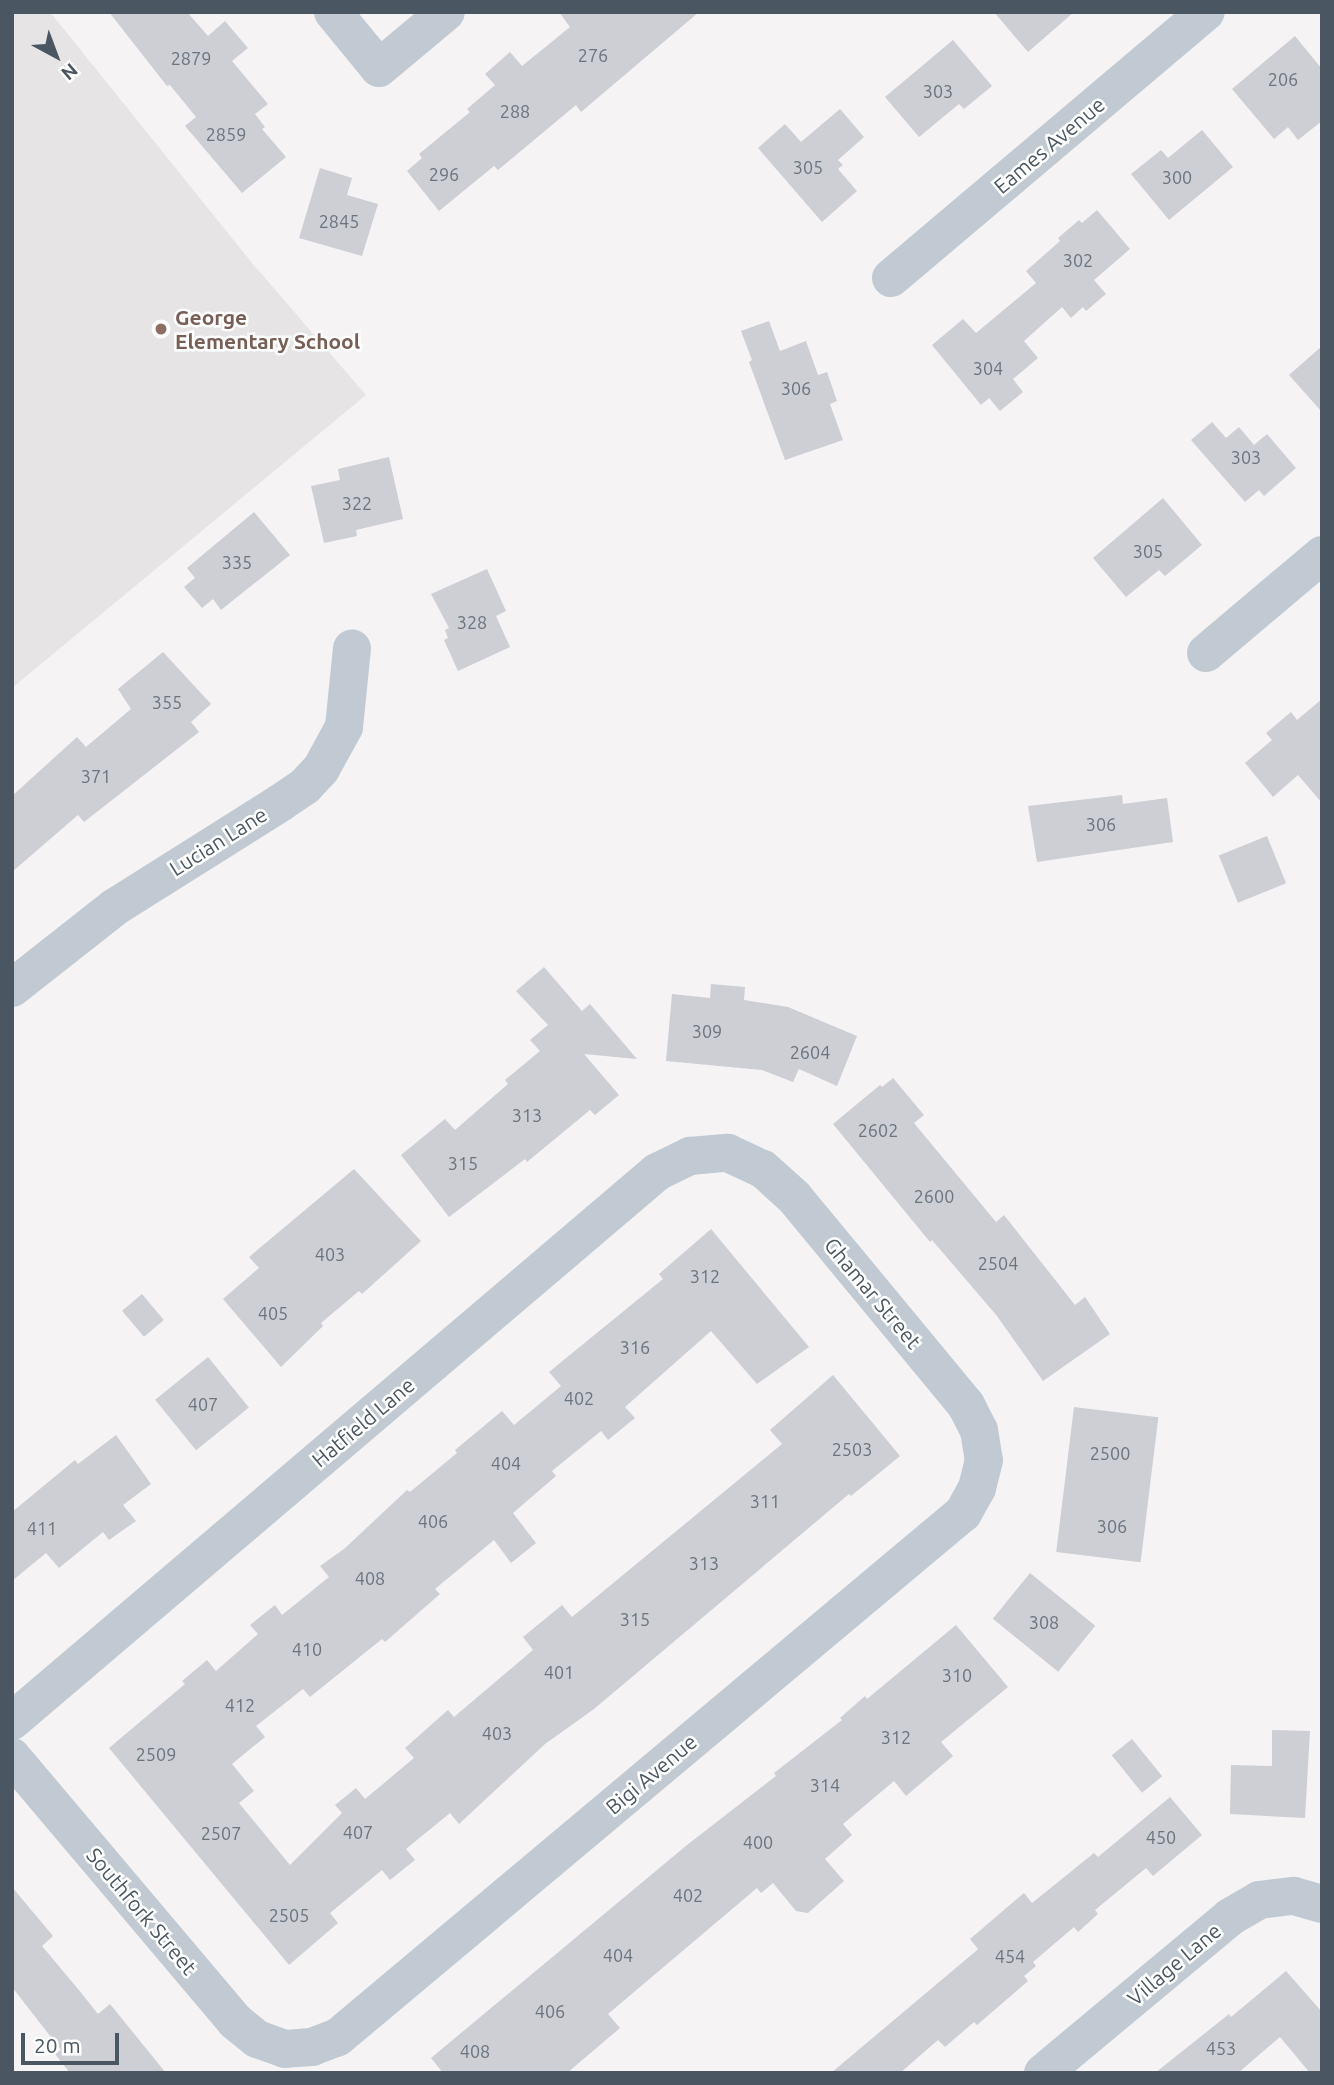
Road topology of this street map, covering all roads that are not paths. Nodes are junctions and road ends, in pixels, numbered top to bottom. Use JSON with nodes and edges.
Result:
{"nodes":[{"id":1,"x":333,"y":12,"type":"edge"},
{"id":2,"x":446,"y":12,"type":"edge"},
{"id":3,"x":1206,"y":12,"type":"edge"},
{"id":4,"x":891,"y":278,"type":"dead end"},
{"id":5,"x":1322,"y":555,"type":"edge"},
{"id":6,"x":352,"y":648,"type":"dead end"},
{"id":7,"x":1206,"y":653,"type":"dead end"},
{"id":8,"x":12,"y":988,"type":"edge"},
{"id":9,"x":728,"y":1153,"type":"joint"},
{"id":10,"x":984,"y":1460,"type":"joint"},
{"id":11,"x":12,"y":1721,"type":"edge"},
{"id":12,"x":12,"y":1757,"type":"edge"},
{"id":13,"x":1322,"y":1904,"type":"edge"},
{"id":14,"x":285,"y":2049,"type":"joint"},
{"id":15,"x":1043,"y":2073,"type":"edge"}],
"edges":[{"from":1,"to":2,"type":"street"},
{"from":3,"to":4,"type":"street","name":"Eames Avenue"},
{"from":5,"to":7,"type":"street"},
{"from":6,"to":8,"type":"street","name":"Lucian Lane"},
{"from":9,"to":10,"type":"street","name":"Ghamar Street"},
{"from":9,"to":11,"type":"street","name":"Hatfield Lane"},
{"from":10,"to":14,"type":"street","name":"Bigi Avenue"},
{"from":12,"to":14,"type":"street","name":"Southfork Street"},
{"from":13,"to":15,"type":"street","name":"Village Lane"}]}
